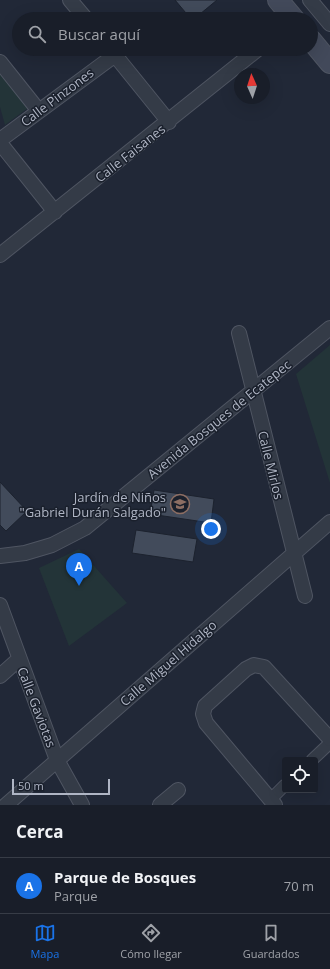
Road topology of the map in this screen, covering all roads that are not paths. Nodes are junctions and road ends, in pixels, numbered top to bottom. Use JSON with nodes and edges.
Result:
{"nodes":[{"id":1,"x":70,"y":0,"type":"edge"},
{"id":2,"x":278,"y":0,"type":"edge"},
{"id":3,"x":310,"y":0,"type":"edge"},
{"id":4,"x":80,"y":12,"type":"edge"},
{"id":5,"x":288,"y":12,"type":"edge"},
{"id":6,"x":330,"y":24,"type":"edge"},
{"id":7,"x":318,"y":48,"type":"edge"},
{"id":8,"x":107,"y":56,"type":"edge"},
{"id":9,"x":115,"y":56,"type":"edge"},
{"id":10,"x":249,"y":56,"type":"edge"},
{"id":11,"x":0,"y":62,"type":"edge"},
{"id":12,"x":330,"y":63,"type":"edge"},
{"id":13,"x":39,"y":110,"type":"junction"},
{"id":14,"x":169,"y":122,"type":"junction"},
{"id":15,"x":0,"y":142,"type":"edge"},
{"id":16,"x":55,"y":212,"type":"junction"},
{"id":17,"x":0,"y":255,"type":"edge"},
{"id":18,"x":330,"y":328,"type":"edge"},
{"id":19,"x":239,"y":333,"type":"dead end"},
{"id":20,"x":253,"y":391,"type":"junction"},
{"id":21,"x":330,"y":522,"type":"edge"},
{"id":22,"x":293,"y":554,"type":"junction"},
{"id":23,"x":0,"y":556,"type":"edge"},
{"id":24,"x":305,"y":596,"type":"dead end"},
{"id":25,"x":0,"y":605,"type":"edge"},
{"id":26,"x":19,"y":659,"type":"junction"},
{"id":27,"x":0,"y":676,"type":"edge"},
{"id":28,"x":330,"y":739,"type":"edge"},
{"id":29,"x":330,"y":743,"type":"edge"},
{"id":30,"x":315,"y":757,"type":"edge"},
{"id":31,"x":57,"y":760,"type":"junction"},
{"id":32,"x":178,"y":790,"type":"dead end"},
{"id":33,"x":282,"y":790,"type":"edge"},
{"id":34,"x":272,"y":802,"type":"edge"},
{"id":35,"x":6,"y":805,"type":"edge"},
{"id":36,"x":82,"y":805,"type":"edge"},
{"id":37,"x":160,"y":805,"type":"edge"}],
"edges":[{"from":1,"to":4,"type":"street"},
{"from":2,"to":5,"type":"main road"},
{"from":3,"to":6,"type":"street"},
{"from":7,"to":12,"type":"main road"},
{"from":8,"to":13,"type":"street","name":"Calle Pinzones"},
{"from":9,"to":14,"type":"street"},
{"from":10,"to":14,"type":"street","name":"Calle Faisanes"},
{"from":11,"to":13,"type":"street"},
{"from":13,"to":15,"type":"street","name":"Calle Pinzones"},
{"from":14,"to":16,"type":"street","name":"Calle Faisanes"},
{"from":15,"to":16,"type":"street"},
{"from":16,"to":17,"type":"street","name":"Calle Faisanes"},
{"from":18,"to":20,"type":"street","name":"Avenida Bosques de Ecatepec"},
{"from":19,"to":20,"type":"street","name":"Calle Mirlos"},
{"from":20,"to":22,"type":"street","name":"Calle Mirlos"},
{"from":20,"to":23,"type":"street","name":"Avenida Bosques de Ecatepec"},
{"from":21,"to":22,"type":"street","name":"Calle Miguel Hidalgo"},
{"from":22,"to":24,"type":"street","name":"Calle Mirlos"},
{"from":22,"to":31,"type":"street","name":"Calle Miguel Hidalgo"},
{"from":25,"to":26,"type":"street","name":"Calle Gaviotas"},
{"from":26,"to":27,"type":"street"},
{"from":26,"to":31,"type":"street","name":"Calle Gaviotas"},
{"from":28,"to":34,"type":"street"},
{"from":29,"to":30,"type":"street"},
{"from":31,"to":35,"type":"street","name":"Calle Miguel Hidalgo"},
{"from":31,"to":36,"type":"street","name":"Calle Gaviotas"},
{"from":32,"to":37,"type":"street"},
{"from":33,"to":34,"type":"street"}]}
